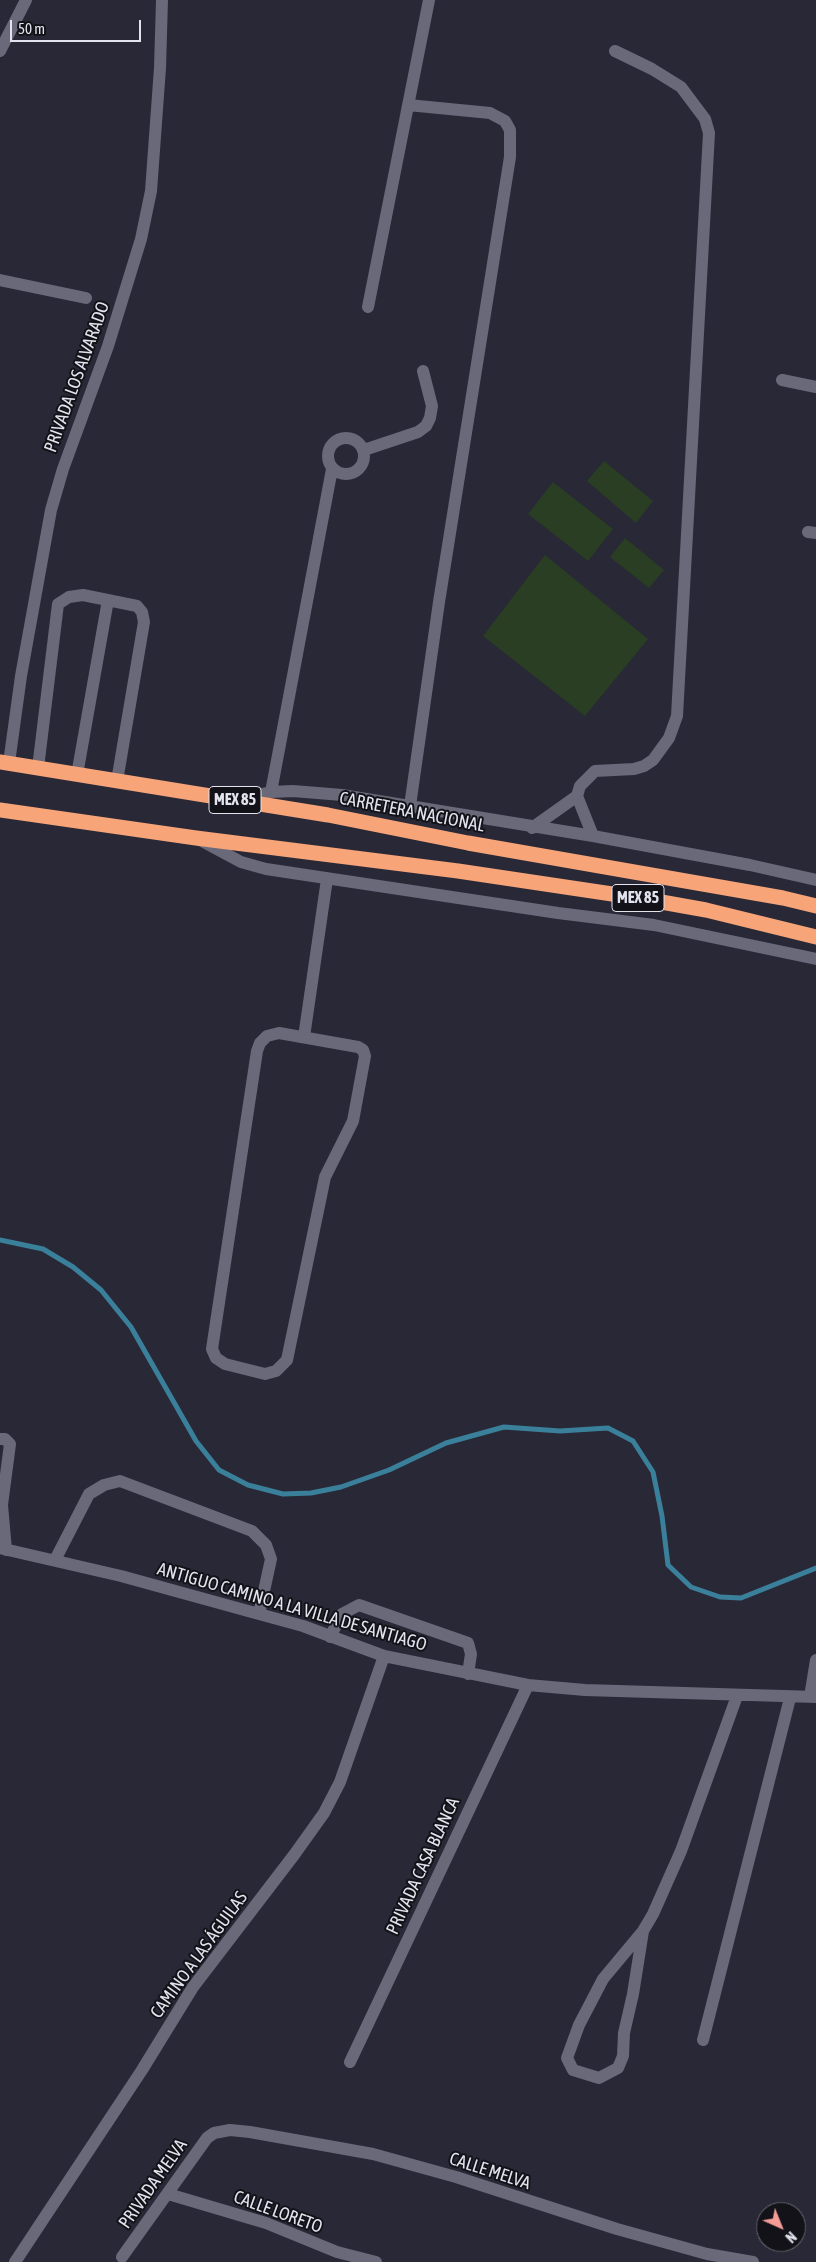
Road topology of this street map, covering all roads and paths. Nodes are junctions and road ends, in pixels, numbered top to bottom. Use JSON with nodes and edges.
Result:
{"nodes":[{"id":1,"x":26,"y":0,"type":"edge"},
{"id":2,"x":162,"y":0,"type":"edge"},
{"id":3,"x":429,"y":0,"type":"edge"},
{"id":4,"x":615,"y":50,"type":"dead end"},
{"id":5,"x":0,"y":51,"type":"edge"},
{"id":6,"x":408,"y":105,"type":"junction"},
{"id":7,"x":0,"y":280,"type":"edge"},
{"id":8,"x":86,"y":298,"type":"dead end"},
{"id":9,"x":368,"y":307,"type":"dead end"},
{"id":10,"x":423,"y":372,"type":"dead end"},
{"id":11,"x":782,"y":380,"type":"dead end"},
{"id":12,"x":816,"y":387,"type":"edge"},
{"id":13,"x":364,"y":450,"type":"junction"},
{"id":14,"x":332,"y":469,"type":"junction"},
{"id":15,"x":108,"y":600,"type":"junction"},
{"id":16,"x":4,"y":763,"type":"edge"},
{"id":17,"x":38,"y":768,"type":"junction"},
{"id":18,"x":78,"y":775,"type":"junction"},
{"id":19,"x":117,"y":781,"type":"junction"},
{"id":20,"x":271,"y":792,"type":"junction"},
{"id":21,"x":577,"y":796,"type":"junction"},
{"id":22,"x":235,"y":800,"type":"junction"},
{"id":23,"x":410,"y":806,"type":"junction"},
{"id":24,"x":0,"y":810,"type":"edge"},
{"id":25,"x":532,"y":828,"type":"junction"},
{"id":26,"x":593,"y":836,"type":"junction"},
{"id":27,"x":196,"y":838,"type":"junction"},
{"id":28,"x":326,"y":879,"type":"junction"},
{"id":29,"x":816,"y":880,"type":"edge"},
{"id":30,"x":816,"y":906,"type":"edge"},
{"id":31,"x":816,"y":937,"type":"edge"},
{"id":32,"x":816,"y":959,"type":"edge"},
{"id":33,"x":304,"y":1037,"type":"junction"},
{"id":34,"x":0,"y":1439,"type":"edge"},
{"id":35,"x":1,"y":1504,"type":"edge"},
{"id":36,"x":3,"y":1549,"type":"edge"},
{"id":37,"x":55,"y":1560,"type":"junction"},
{"id":38,"x":259,"y":1614,"type":"junction"},
{"id":39,"x":330,"y":1637,"type":"junction"},
{"id":40,"x":384,"y":1656,"type":"junction"},
{"id":41,"x":816,"y":1660,"type":"edge"},
{"id":42,"x":468,"y":1674,"type":"junction"},
{"id":43,"x":528,"y":1685,"type":"junction"},
{"id":44,"x":737,"y":1696,"type":"junction"},
{"id":45,"x":813,"y":1697,"type":"edge"},
{"id":46,"x":790,"y":1698,"type":"junction"},
{"id":47,"x":643,"y":1931,"type":"junction"},
{"id":48,"x":703,"y":2040,"type":"dead end"},
{"id":49,"x":350,"y":2062,"type":"dead end"},
{"id":50,"x":214,"y":2133,"type":"joint"},
{"id":51,"x":168,"y":2194,"type":"junction"},
{"id":52,"x":122,"y":2257,"type":"dead end"},
{"id":53,"x":706,"y":2258,"type":"edge"},
{"id":54,"x":15,"y":2262,"type":"edge"},
{"id":55,"x":376,"y":2262,"type":"edge"},
{"id":56,"x":753,"y":2262,"type":"edge"}],
"edges":[{"from":1,"to":5,"type":"street"},
{"from":2,"to":16,"type":"street","name":"PRIVADA LOS ALVARADO"},
{"from":3,"to":6,"type":"street"},
{"from":4,"to":21,"type":"street"},
{"from":6,"to":9,"type":"street"},
{"from":6,"to":23,"type":"street"},
{"from":7,"to":8,"type":"street"},
{"from":10,"to":13,"type":"street"},
{"from":11,"to":12,"type":"street"},
{"from":13,"to":14,"type":"street"},
{"from":13,"to":14,"type":"street"},
{"from":14,"to":20,"type":"street"},
{"from":15,"to":17,"type":"street"},
{"from":15,"to":18,"type":"street"},
{"from":15,"to":19,"type":"street"},
{"from":16,"to":17,"type":"highway","name":"CARRETERA NACIONAL","number":"MEX 85"},
{"from":17,"to":18,"type":"highway","name":"CARRETERA NACIONAL","number":"MEX 85"},
{"from":18,"to":19,"type":"highway","name":"CARRETERA NACIONAL","number":"MEX 85"},
{"from":19,"to":22,"type":"highway","name":"CARRETERA NACIONAL","number":"MEX 85"},
{"from":20,"to":22,"type":"street","number":"MEX 85"},
{"from":20,"to":23,"type":"street","number":"MEX 85"},
{"from":21,"to":25,"type":"street"},
{"from":21,"to":26,"type":"street"},
{"from":22,"to":30,"type":"highway","name":"CARRETERA NACIONAL","number":"MEX 85"},
{"from":23,"to":25,"type":"street","number":"MEX 85"},
{"from":24,"to":27,"type":"highway","number":"MEX 85"},
{"from":25,"to":26,"type":"street","number":"MEX 85"},
{"from":26,"to":29,"type":"street","number":"MEX 85"},
{"from":27,"to":28,"type":"street","number":"MEX 85"},
{"from":27,"to":31,"type":"highway","number":"MEX 85"},
{"from":28,"to":32,"type":"street","number":"MEX 85"},
{"from":28,"to":33,"type":"street"},
{"from":33,"to":33,"type":"street"},
{"from":34,"to":35,"type":"street"},
{"from":35,"to":36,"type":"street"},
{"from":36,"to":37,"type":"street","name":"ANTIGUO CAMINO A LA VILLA DE SANTIAGO"},
{"from":37,"to":38,"type":"street","name":"ANTIGUO CAMINO A LA VILLA DE SANTIAGO"},
{"from":37,"to":38,"type":"street"},
{"from":38,"to":39,"type":"street","name":"ANTIGUO CAMINO A LA VILLA DE SANTIAGO"},
{"from":39,"to":40,"type":"street","name":"ANTIGUO CAMINO A LA VILLA DE SANTIAGO"},
{"from":39,"to":42,"type":"street"},
{"from":40,"to":42,"type":"street","name":"ANTIGUO CAMINO A LA VILLA DE SANTIAGO"},
{"from":40,"to":54,"type":"street","name":"CAMINO A LAS ÁGUILAS"},
{"from":41,"to":45,"type":"street"},
{"from":42,"to":43,"type":"street","name":"ANTIGUO CAMINO A LA VILLA DE SANTIAGO"},
{"from":43,"to":44,"type":"street","name":"ANTIGUO CAMINO A LA VILLA DE SANTIAGO"},
{"from":43,"to":49,"type":"street","name":"PRIVADA CASA BLANCA"},
{"from":44,"to":46,"type":"street","name":"ANTIGUO CAMINO A LA VILLA DE SANTIAGO"},
{"from":44,"to":47,"type":"street"},
{"from":45,"to":46,"type":"street","name":"ANTIGUO CAMINO A LA VILLA DE SANTIAGO"},
{"from":46,"to":48,"type":"street"},
{"from":47,"to":47,"type":"street"},
{"from":50,"to":51,"type":"street","name":"PRIVADA MELVA"},
{"from":50,"to":53,"type":"street","name":"CALLE MELVA"},
{"from":51,"to":52,"type":"street","name":"PRIVADA MELVA"},
{"from":51,"to":55,"type":"street","name":"CALLE LORETO"},
{"from":53,"to":56,"type":"street","name":"CALLE MELVA"}]}
